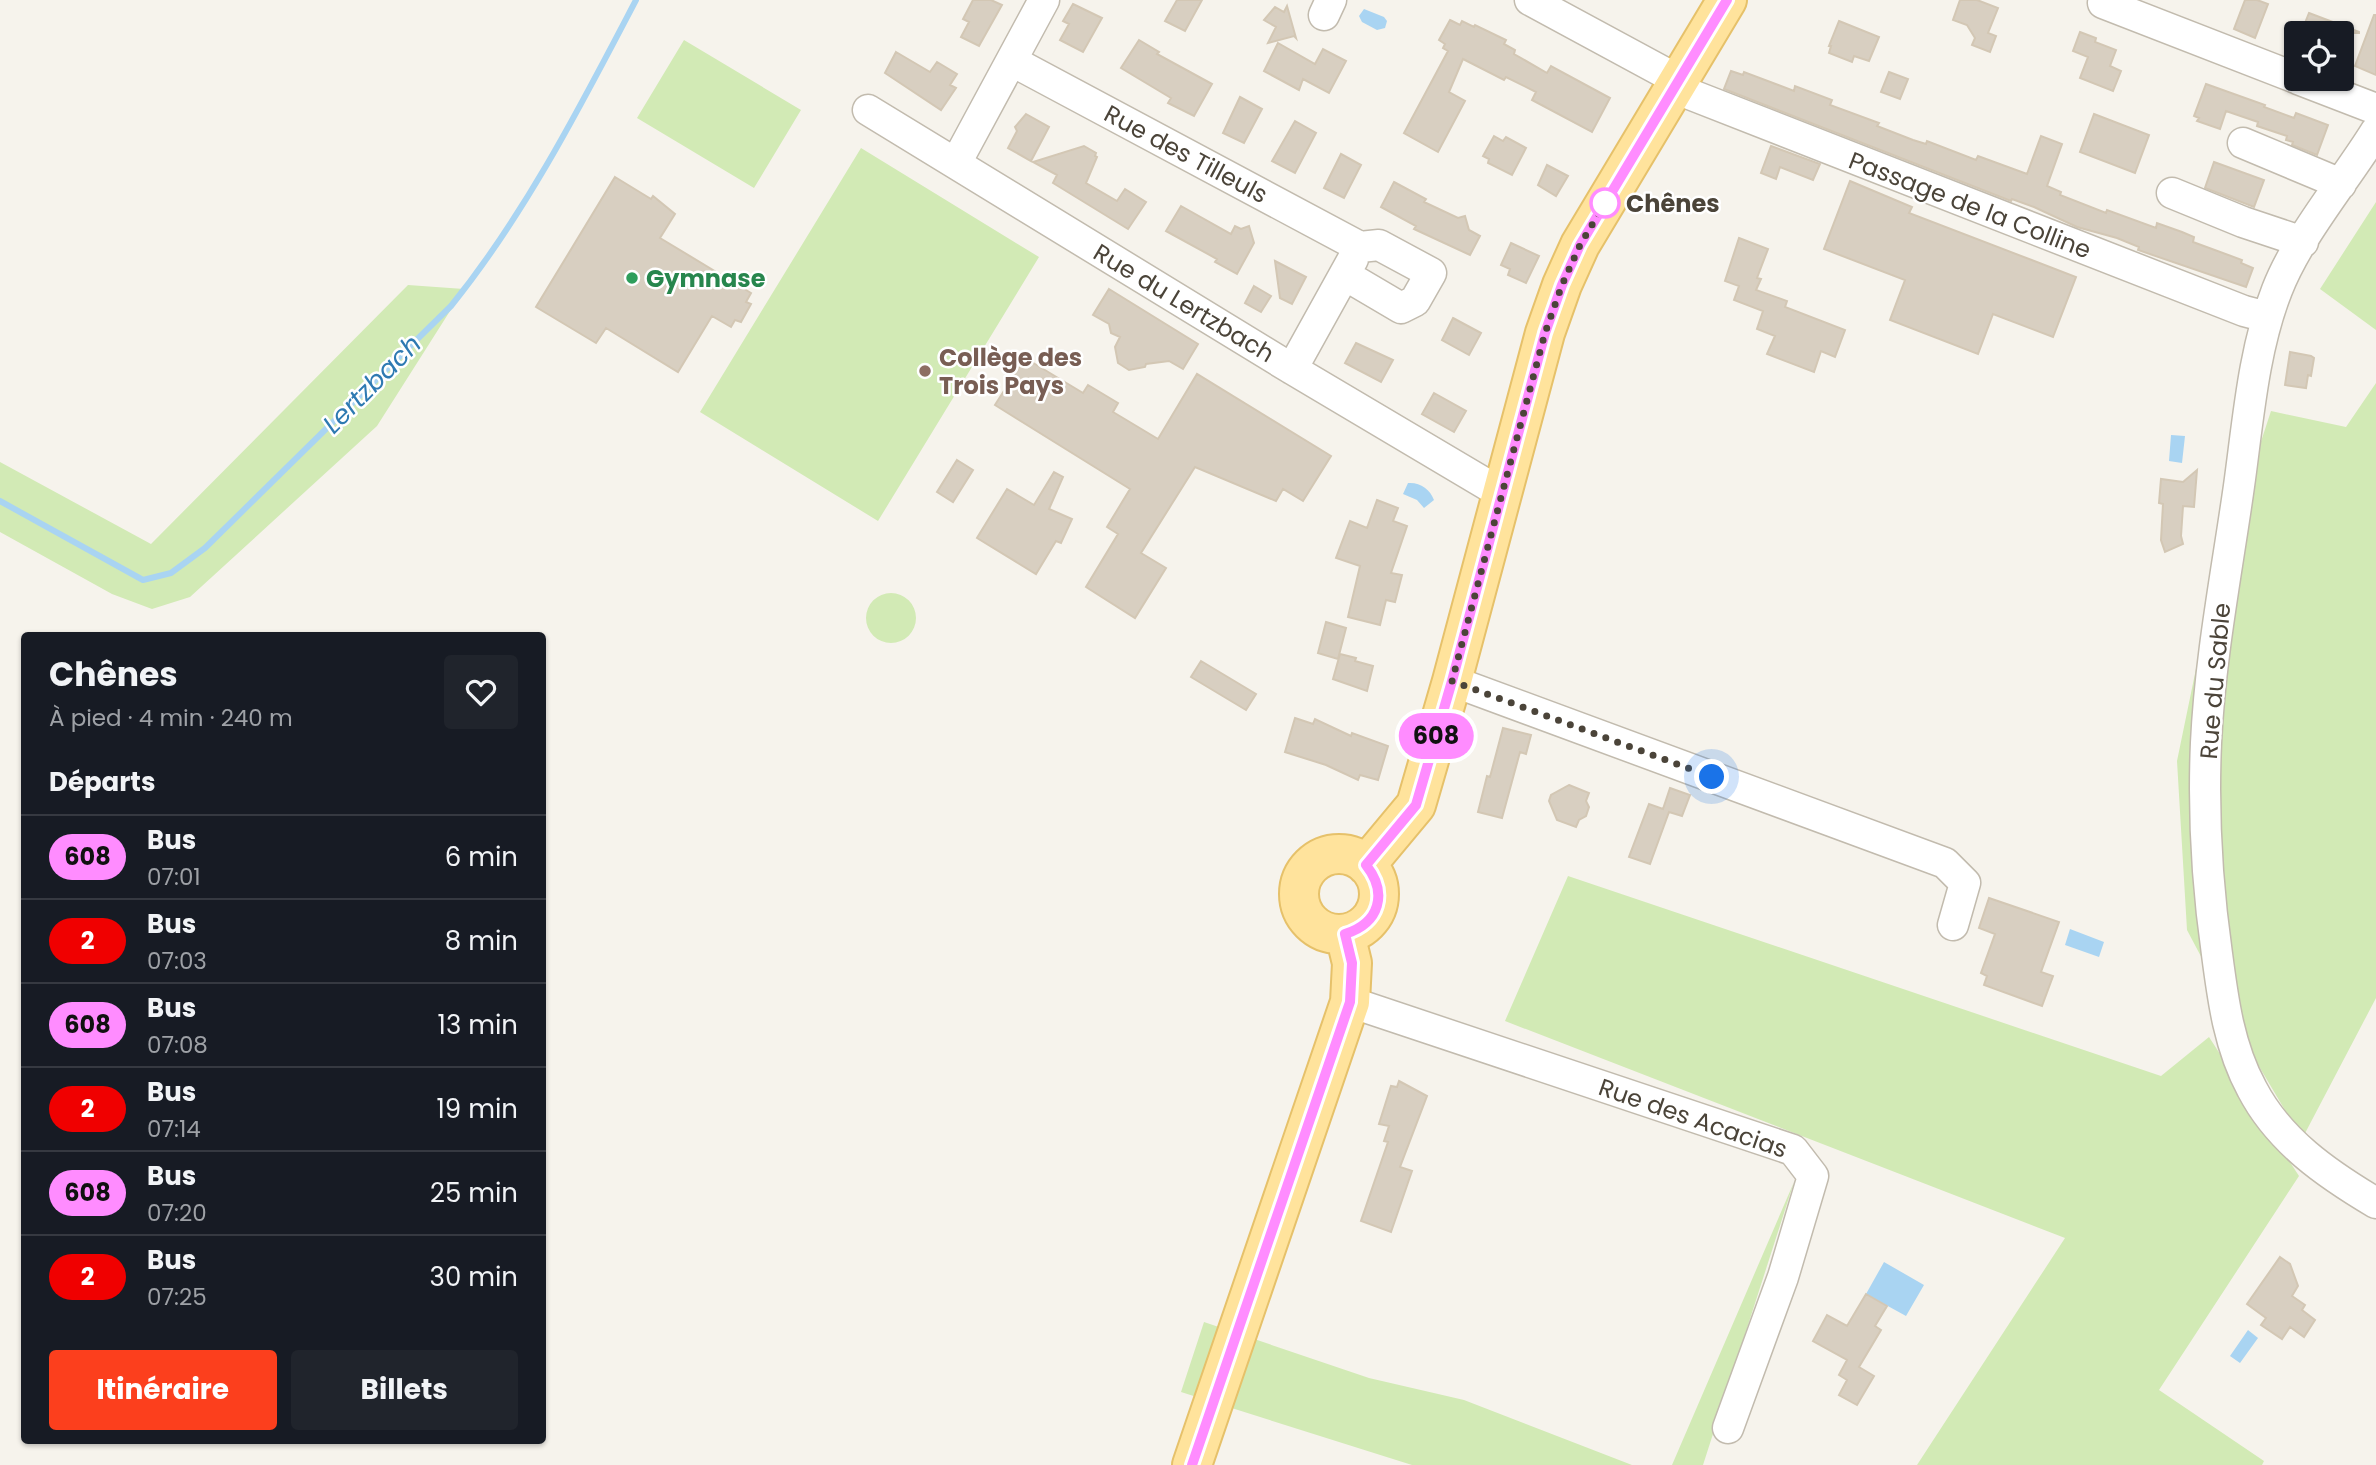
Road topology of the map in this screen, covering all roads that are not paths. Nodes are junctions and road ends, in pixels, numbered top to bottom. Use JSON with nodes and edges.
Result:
{"nodes":[{"id":1,"x":1044,"y":0,"type":"edge"},
{"id":2,"x":1530,"y":0,"type":"edge"},
{"id":3,"x":1727,"y":0,"type":"edge"},
{"id":4,"x":2103,"y":3,"type":"dead end"},
{"id":5,"x":1012,"y":61,"type":"junction"},
{"id":6,"x":2284,"y":73,"type":"edge"},
{"id":7,"x":1676,"y":84,"type":"junction"},
{"id":8,"x":2330,"y":91,"type":"edge"},
{"id":9,"x":2376,"y":109,"type":"edge"},
{"id":10,"x":868,"y":110,"type":"dead end"},
{"id":11,"x":2376,"y":131,"type":"edge"},
{"id":12,"x":2243,"y":143,"type":"dead end"},
{"id":13,"x":956,"y":163,"type":"junction"},
{"id":14,"x":2341,"y":184,"type":"junction"},
{"id":15,"x":2172,"y":193,"type":"dead end"},
{"id":16,"x":2303,"y":242,"type":"junction"},
{"id":17,"x":1360,"y":247,"type":"junction"},
{"id":18,"x":1345,"y":275,"type":"junction"},
{"id":19,"x":2267,"y":317,"type":"junction"},
{"id":20,"x":1292,"y":369,"type":"junction"},
{"id":21,"x":1501,"y":493,"type":"junction"},
{"id":22,"x":1452,"y":681,"type":"junction"},
{"id":23,"x":1366,"y":865,"type":"junction"},
{"id":24,"x":1953,"y":925,"type":"dead end"},
{"id":25,"x":1345,"y":934,"type":"junction"},
{"id":26,"x":1350,"y":1002,"type":"junction"},
{"id":27,"x":2376,"y":1202,"type":"edge"},
{"id":28,"x":1728,"y":1428,"type":"dead end"},
{"id":29,"x":1192,"y":1465,"type":"edge"}],
"edges":[{"from":1,"to":5,"type":"street"},
{"from":2,"to":7,"type":"street","name":"Passage de la Colline"},
{"from":3,"to":7,"type":"main road"},
{"from":4,"to":6,"type":"street"},
{"from":5,"to":13,"type":"street"},
{"from":5,"to":17,"type":"street","name":"Rue des Tilleuls"},
{"from":7,"to":19,"type":"street","name":"Passage de la Colline"},
{"from":7,"to":21,"type":"main road"},
{"from":8,"to":9,"type":"street"},
{"from":10,"to":13,"type":"street","name":"Rue du Lertzbach"},
{"from":11,"to":14,"type":"street","name":"Rue du Sable"},
{"from":12,"to":14,"type":"street"},
{"from":13,"to":20,"type":"street","name":"Rue du Lertzbach"},
{"from":14,"to":16,"type":"street","name":"Rue du Sable"},
{"from":15,"to":16,"type":"street"},
{"from":16,"to":19,"type":"street","name":"Rue du Sable"},
{"from":17,"to":18,"type":"street"},
{"from":17,"to":18,"type":"street","name":"Rue des Tilleuls"},
{"from":18,"to":20,"type":"street"},
{"from":19,"to":27,"type":"street","name":"Rue du Sable"},
{"from":20,"to":21,"type":"street","name":"Rue du Lertzbach"},
{"from":21,"to":22,"type":"main road"},
{"from":22,"to":23,"type":"main road"},
{"from":22,"to":24,"type":"street"},
{"from":23,"to":25,"type":"main road"},
{"from":23,"to":25,"type":"main road"},
{"from":25,"to":26,"type":"main road"},
{"from":26,"to":28,"type":"street","name":"Rue des Acacias"},
{"from":26,"to":29,"type":"main road"}]}
